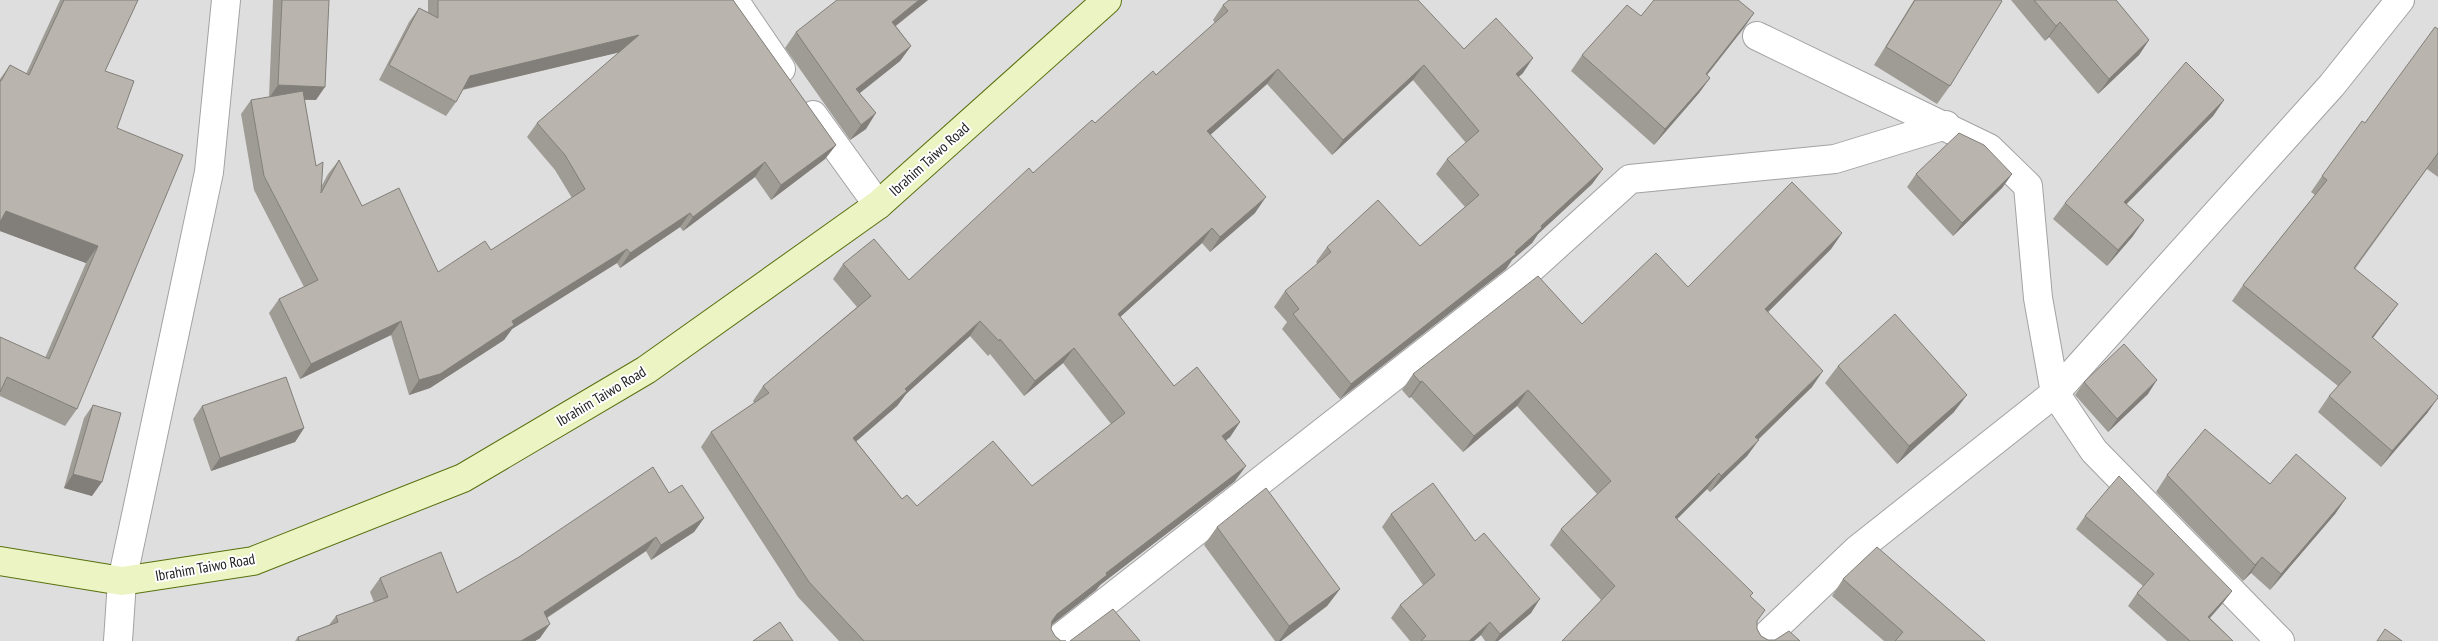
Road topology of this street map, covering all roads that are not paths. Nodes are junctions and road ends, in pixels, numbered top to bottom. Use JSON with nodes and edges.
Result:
{"nodes":[{"id":1,"x":226,"y":0,"type":"edge"},
{"id":2,"x":734,"y":0,"type":"edge"},
{"id":3,"x":1107,"y":0,"type":"edge"},
{"id":4,"x":2400,"y":0,"type":"edge"},
{"id":5,"x":1757,"y":36,"type":"dead end"},
{"id":6,"x":1946,"y":125,"type":"junction"},
{"id":7,"x":878,"y":205,"type":"junction"},
{"id":8,"x":2055,"y":394,"type":"junction"},
{"id":9,"x":0,"y":561,"type":"edge"},
{"id":10,"x":122,"y":581,"type":"junction"},
{"id":11,"x":118,"y":641,"type":"edge"},
{"id":12,"x":1056,"y":641,"type":"edge"},
{"id":13,"x":1761,"y":641,"type":"edge"},
{"id":14,"x":2280,"y":641,"type":"edge"}],
"edges":[{"from":1,"to":10,"type":"street"},
{"from":2,"to":7,"type":"street"},
{"from":3,"to":7,"type":"main road","name":"Ibrahim Taiwo Road"},
{"from":4,"to":8,"type":"street"},
{"from":5,"to":6,"type":"street"},
{"from":6,"to":8,"type":"street"},
{"from":6,"to":12,"type":"street"},
{"from":7,"to":10,"type":"main road","name":"Ibrahim Taiwo Road"},
{"from":8,"to":13,"type":"street"},
{"from":8,"to":14,"type":"street"},
{"from":9,"to":10,"type":"main road","name":"Ibrahim Taiwo Road"},
{"from":10,"to":11,"type":"street"}]}
